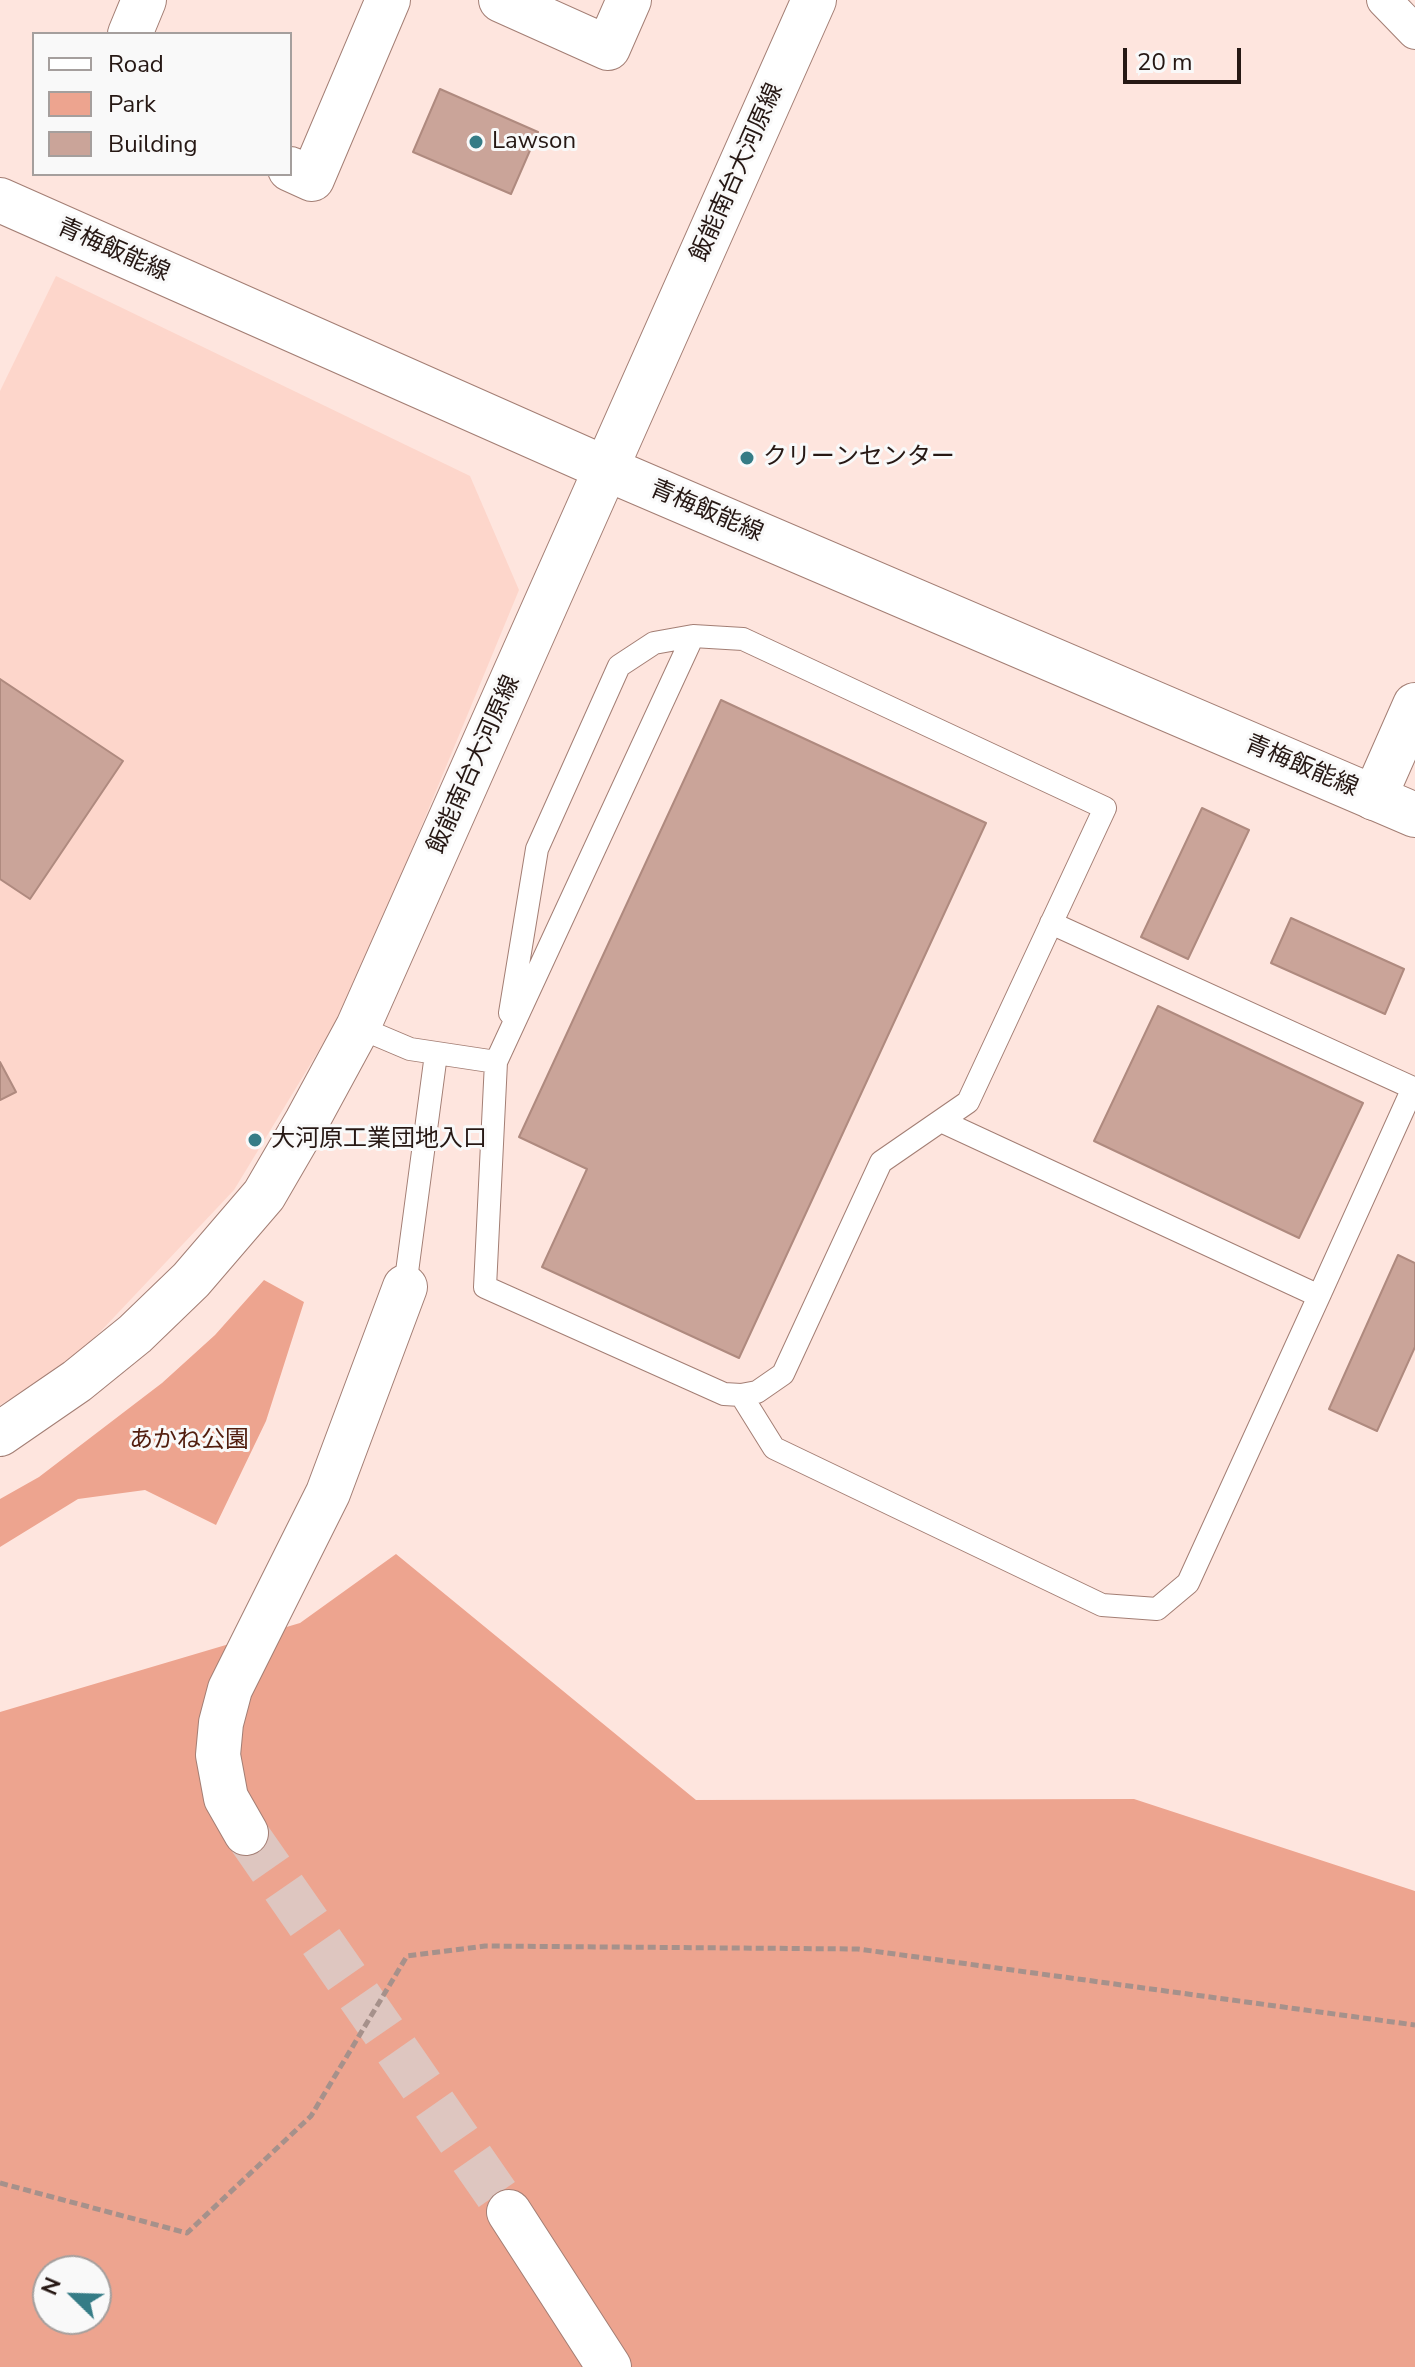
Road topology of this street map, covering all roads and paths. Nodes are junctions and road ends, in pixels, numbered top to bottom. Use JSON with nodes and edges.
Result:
{"nodes":[{"id":1,"x":144,"y":0,"type":"edge"},
{"id":2,"x":388,"y":0,"type":"edge"},
{"id":3,"x":501,"y":0,"type":"edge"},
{"id":4,"x":629,"y":0,"type":"edge"},
{"id":5,"x":814,"y":0,"type":"edge"},
{"id":6,"x":1384,"y":0,"type":"edge"},
{"id":7,"x":131,"y":32,"type":"edge"},
{"id":8,"x":1415,"y":32,"type":"edge"},
{"id":9,"x":292,"y":170,"type":"edge"},
{"id":10,"x":0,"y":200,"type":"edge"},
{"id":11,"x":607,"y":469,"type":"junction"},
{"id":12,"x":693,"y":636,"type":"junction"},
{"id":13,"x":1415,"y":705,"type":"edge"},
{"id":14,"x":1374,"y":798,"type":"junction"},
{"id":15,"x":1415,"y":815,"type":"edge"},
{"id":16,"x":1051,"y":923,"type":"junction"},
{"id":17,"x":358,"y":1027,"type":"junction"},
{"id":18,"x":501,"y":1052,"type":"junction"},
{"id":19,"x":436,"y":1054,"type":"junction"},
{"id":20,"x":941,"y":1121,"type":"junction"},
{"id":21,"x":405,"y":1287,"type":"joint"},
{"id":22,"x":1319,"y":1296,"type":"junction"},
{"id":23,"x":741,"y":1395,"type":"junction"},
{"id":24,"x":0,"y":1434,"type":"edge"},
{"id":25,"x":246,"y":1833,"type":"tunnel mouth"},
{"id":26,"x":1415,"y":2025,"type":"edge"},
{"id":27,"x":0,"y":2183,"type":"edge"},
{"id":28,"x":509,"y":2212,"type":"tunnel mouth"},
{"id":29,"x":609,"y":2367,"type":"edge"}],
"edges":[{"from":1,"to":7,"type":"street"},
{"from":2,"to":9,"type":"street"},
{"from":3,"to":4,"type":"street"},
{"from":5,"to":11,"type":"street","name":"飯能南台大河原線"},
{"from":6,"to":8,"type":"street"},
{"from":10,"to":11,"type":"street","name":"青梅飯能線"},
{"from":11,"to":14,"type":"street","name":"青梅飯能線"},
{"from":11,"to":17,"type":"street","name":"飯能南台大河原線"},
{"from":12,"to":16,"type":"lane"},
{"from":12,"to":18,"type":"lane"},
{"from":12,"to":18,"type":"lane"},
{"from":13,"to":14,"type":"street"},
{"from":14,"to":15,"type":"street","name":"青梅飯能線"},
{"from":16,"to":20,"type":"lane"},
{"from":16,"to":22,"type":"lane"},
{"from":17,"to":19,"type":"lane"},
{"from":17,"to":24,"type":"street","name":"飯能南台大河原線"},
{"from":18,"to":19,"type":"lane"},
{"from":18,"to":23,"type":"lane"},
{"from":19,"to":21,"type":"lane"},
{"from":20,"to":22,"type":"lane"},
{"from":20,"to":23,"type":"lane"},
{"from":21,"to":25,"type":"street"},
{"from":22,"to":23,"type":"lane"},
{"from":26,"to":27,"type":"path"},
{"from":28,"to":29,"type":"street"}]}
